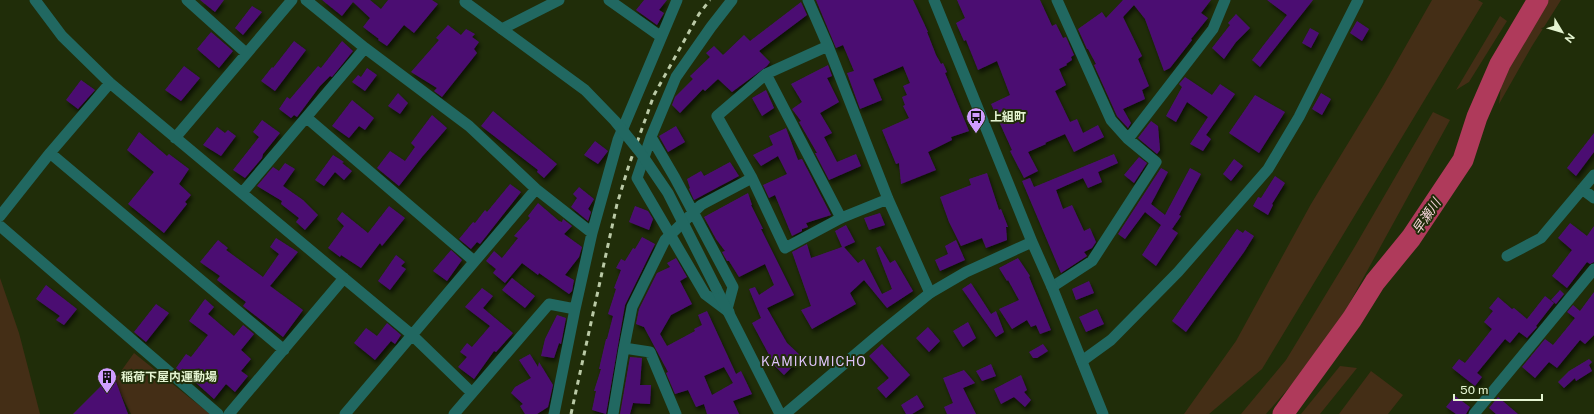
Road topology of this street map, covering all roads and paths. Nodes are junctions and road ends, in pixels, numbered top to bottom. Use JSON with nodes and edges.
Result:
{"nodes":[{"id":1,"x":35,"y":0,"type":"edge"},
{"id":2,"x":187,"y":0,"type":"edge"},
{"id":3,"x":292,"y":0,"type":"edge"},
{"id":4,"x":306,"y":0,"type":"edge"},
{"id":5,"x":559,"y":0,"type":"edge"},
{"id":6,"x":609,"y":0,"type":"edge"},
{"id":7,"x":677,"y":0,"type":"edge"},
{"id":8,"x":732,"y":0,"type":"edge"},
{"id":9,"x":808,"y":0,"type":"edge"},
{"id":10,"x":934,"y":0,"type":"edge"},
{"id":11,"x":1057,"y":0,"type":"edge"},
{"id":12,"x":1225,"y":0,"type":"edge"},
{"id":13,"x":1358,"y":0,"type":"edge"},
{"id":14,"x":464,"y":1,"type":"edge"},
{"id":15,"x":548,"y":3,"type":"edge"},
{"id":16,"x":502,"y":29,"type":"junction"},
{"id":17,"x":660,"y":36,"type":"junction"},
{"id":18,"x":828,"y":46,"type":"junction"},
{"id":19,"x":365,"y":48,"type":"junction"},
{"id":20,"x":246,"y":53,"type":"junction"},
{"id":21,"x":766,"y":74,"type":"junction"},
{"id":22,"x":110,"y":83,"type":"junction"},
{"id":23,"x":307,"y":118,"type":"junction"},
{"id":24,"x":651,"y":137,"type":"junction"},
{"id":25,"x":175,"y":138,"type":"junction"},
{"id":26,"x":1128,"y":139,"type":"junction"},
{"id":27,"x":50,"y":153,"type":"junction"},
{"id":28,"x":1594,"y":175,"type":"edge"},
{"id":29,"x":752,"y":178,"type":"junction"},
{"id":30,"x":536,"y":189,"type":"junction"},
{"id":31,"x":1582,"y":189,"type":"junction"},
{"id":32,"x":242,"y":193,"type":"junction"},
{"id":33,"x":1594,"y":198,"type":"edge"},
{"id":34,"x":888,"y":199,"type":"junction"},
{"id":35,"x":693,"y":213,"type":"junction"},
{"id":36,"x":0,"y":216,"type":"edge"},
{"id":37,"x":841,"y":218,"type":"junction"},
{"id":38,"x":0,"y":226,"type":"edge"},
{"id":39,"x":592,"y":233,"type":"junction"},
{"id":40,"x":670,"y":236,"type":"junction"},
{"id":41,"x":1032,"y":242,"type":"junction"},
{"id":42,"x":1507,"y":256,"type":"dead end"},
{"id":43,"x":474,"y":261,"type":"junction"},
{"id":44,"x":1594,"y":269,"type":"edge"},
{"id":45,"x":344,"y":278,"type":"junction"},
{"id":46,"x":1052,"y":287,"type":"junction"},
{"id":47,"x":930,"y":293,"type":"junction"},
{"id":48,"x":575,"y":309,"type":"junction"},
{"id":49,"x":728,"y":311,"type":"junction"},
{"id":50,"x":412,"y":335,"type":"junction"},
{"id":51,"x":624,"y":348,"type":"junction"},
{"id":52,"x":284,"y":350,"type":"junction"},
{"id":53,"x":1082,"y":361,"type":"junction"},
{"id":54,"x":472,"y":393,"type":"junction"},
{"id":55,"x":218,"y":414,"type":"edge"},
{"id":56,"x":229,"y":414,"type":"edge"},
{"id":57,"x":345,"y":414,"type":"edge"},
{"id":58,"x":454,"y":414,"type":"edge"},
{"id":59,"x":554,"y":414,"type":"edge"},
{"id":60,"x":613,"y":414,"type":"edge"},
{"id":61,"x":676,"y":414,"type":"edge"},
{"id":62,"x":780,"y":414,"type":"edge"},
{"id":63,"x":786,"y":414,"type":"edge"},
{"id":64,"x":1103,"y":414,"type":"edge"},
{"id":65,"x":1474,"y":414,"type":"edge"}],
"edges":[{"from":1,"to":22,"type":"street"},
{"from":2,"to":20,"type":"street"},
{"from":3,"to":20,"type":"street"},
{"from":4,"to":19,"type":"street"},
{"from":5,"to":15,"type":"street"},
{"from":6,"to":17,"type":"street"},
{"from":7,"to":17,"type":"street"},
{"from":8,"to":24,"type":"street"},
{"from":9,"to":18,"type":"street"},
{"from":10,"to":41,"type":"street"},
{"from":11,"to":26,"type":"street"},
{"from":12,"to":26,"type":"street"},
{"from":13,"to":53,"type":"street"},
{"from":14,"to":16,"type":"street","bridge":true},
{"from":15,"to":16,"type":"street"},
{"from":16,"to":49,"type":"street","bridge":true},
{"from":17,"to":39,"type":"street"},
{"from":18,"to":21,"type":"street"},
{"from":18,"to":34,"type":"street"},
{"from":19,"to":23,"type":"street"},
{"from":19,"to":30,"type":"street"},
{"from":20,"to":25,"type":"street"},
{"from":21,"to":29,"type":"street"},
{"from":21,"to":37,"type":"street"},
{"from":22,"to":25,"type":"street"},
{"from":22,"to":27,"type":"street"},
{"from":23,"to":32,"type":"street"},
{"from":23,"to":43,"type":"street"},
{"from":24,"to":35,"type":"street"},
{"from":24,"to":40,"type":"street"},
{"from":25,"to":32,"type":"street"},
{"from":26,"to":46,"type":"street"},
{"from":27,"to":36,"type":"street"},
{"from":27,"to":52,"type":"street"},
{"from":28,"to":31,"type":"street"},
{"from":29,"to":35,"type":"street"},
{"from":29,"to":37,"type":"street"},
{"from":30,"to":39,"type":"street"},
{"from":30,"to":43,"type":"street"},
{"from":31,"to":33,"type":"street"},
{"from":31,"to":42,"type":"street"},
{"from":32,"to":45,"type":"street"},
{"from":34,"to":37,"type":"street"},
{"from":34,"to":47,"type":"street"},
{"from":35,"to":40,"type":"street"},
{"from":35,"to":49,"type":"street"},
{"from":38,"to":55,"type":"street"},
{"from":39,"to":48,"type":"street"},
{"from":40,"to":49,"type":"street"},
{"from":40,"to":51,"type":"street"},
{"from":41,"to":46,"type":"street"},
{"from":41,"to":47,"type":"street"},
{"from":43,"to":50,"type":"street"},
{"from":44,"to":65,"type":"street"},
{"from":45,"to":50,"type":"street"},
{"from":45,"to":52,"type":"street"},
{"from":46,"to":53,"type":"street"},
{"from":47,"to":63,"type":"street"},
{"from":48,"to":54,"type":"street"},
{"from":48,"to":59,"type":"street"},
{"from":49,"to":62,"type":"street"},
{"from":50,"to":54,"type":"street"},
{"from":50,"to":57,"type":"street"},
{"from":51,"to":60,"type":"street"},
{"from":51,"to":61,"type":"street"},
{"from":52,"to":56,"type":"street"},
{"from":53,"to":64,"type":"street"},
{"from":54,"to":58,"type":"street"}]}
